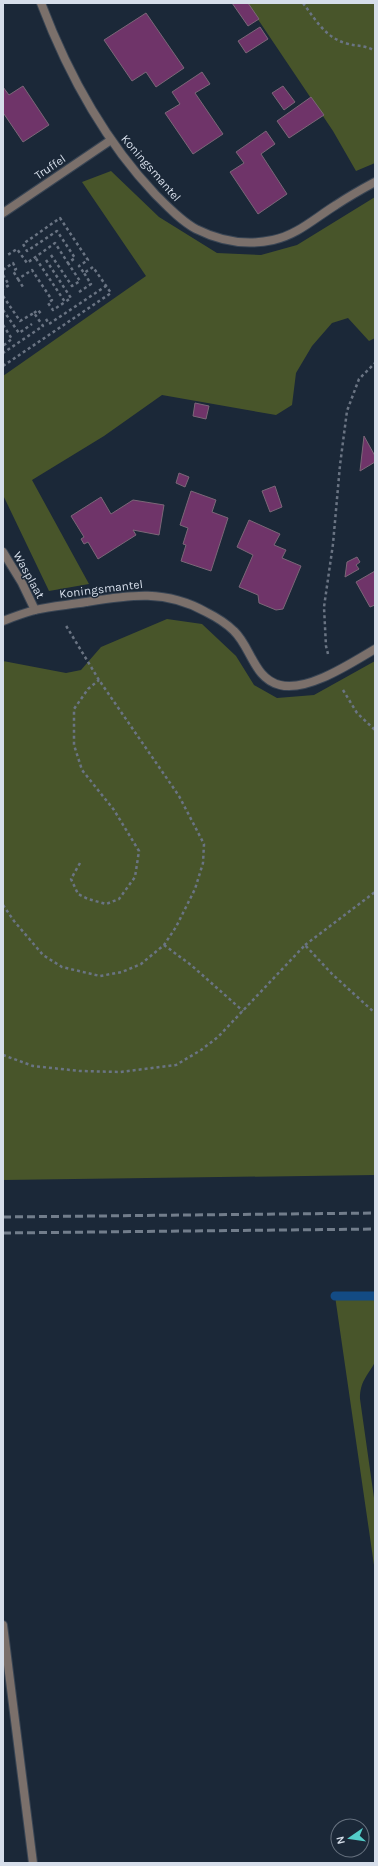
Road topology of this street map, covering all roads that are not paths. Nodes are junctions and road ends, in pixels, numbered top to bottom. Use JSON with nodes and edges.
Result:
{"nodes":[{"id":1,"x":41,"y":3,"type":"edge"},
{"id":2,"x":111,"y":140,"type":"junction"},
{"id":3,"x":375,"y":182,"type":"edge"},
{"id":4,"x":3,"y":213,"type":"edge"},
{"id":5,"x":3,"y":552,"type":"edge"},
{"id":6,"x":35,"y":610,"type":"junction"},
{"id":7,"x":3,"y":621,"type":"edge"},
{"id":8,"x":375,"y":649,"type":"edge"},
{"id":9,"x":3,"y":1625,"type":"edge"},
{"id":10,"x":33,"y":1863,"type":"edge"}],
"edges":[{"from":1,"to":2,"type":"street","name":"Koningsmantel"},
{"from":2,"to":3,"type":"street","name":"Koningsmantel"},
{"from":2,"to":4,"type":"street","name":"Truffel"},
{"from":5,"to":6,"type":"street","name":"Wasplaat"},
{"from":6,"to":7,"type":"street","name":"Koningsmantel"},
{"from":6,"to":8,"type":"street","name":"Koningsmantel"},
{"from":9,"to":10,"type":"street"}]}
